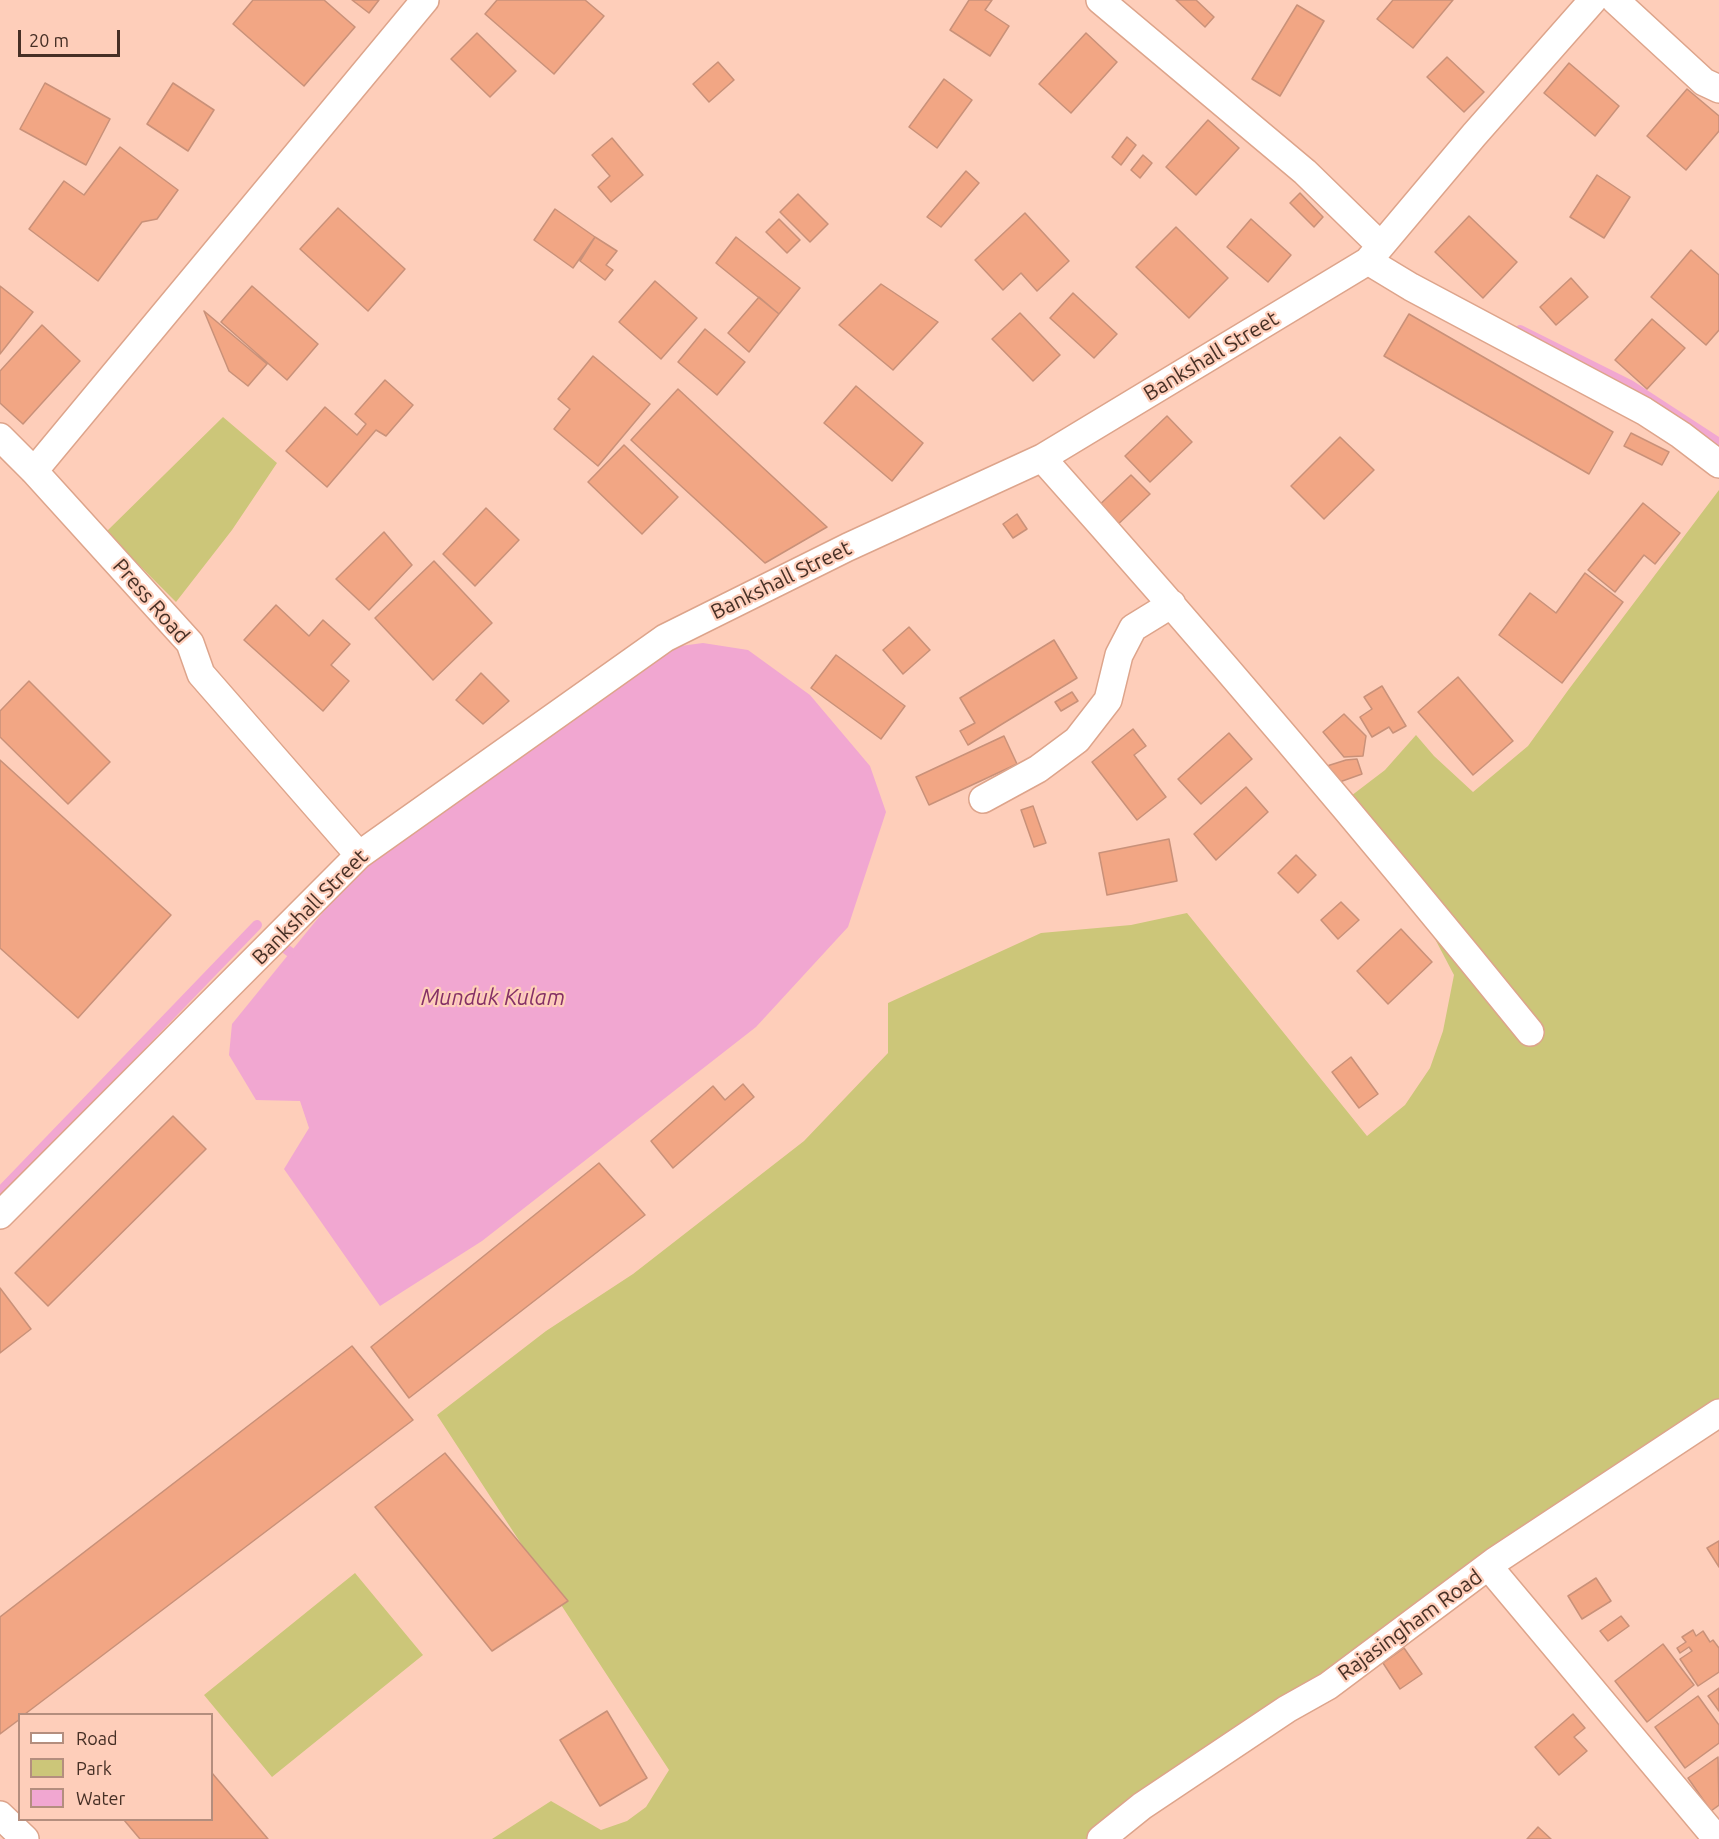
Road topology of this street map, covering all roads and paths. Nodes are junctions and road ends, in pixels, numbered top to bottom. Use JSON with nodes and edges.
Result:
{"nodes":[{"id":1,"x":425,"y":0,"type":"edge"},
{"id":2,"x":1100,"y":0,"type":"edge"},
{"id":3,"x":1593,"y":0,"type":"edge"},
{"id":4,"x":1615,"y":0,"type":"edge"},
{"id":5,"x":1719,"y":89,"type":"edge"},
{"id":6,"x":1374,"y":253,"type":"junction"},
{"id":7,"x":0,"y":437,"type":"edge"},
{"id":8,"x":1042,"y":458,"type":"junction"},
{"id":9,"x":1719,"y":464,"type":"edge"},
{"id":10,"x":34,"y":471,"type":"junction"},
{"id":11,"x":1172,"y":604,"type":"junction"},
{"id":12,"x":983,"y":799,"type":"dead end"},
{"id":13,"x":359,"y":855,"type":"junction"},
{"id":14,"x":1530,"y":1032,"type":"dead end"},
{"id":15,"x":0,"y":1215,"type":"edge"},
{"id":16,"x":1719,"y":1413,"type":"edge"},
{"id":17,"x":1489,"y":1567,"type":"junction"},
{"id":18,"x":0,"y":1815,"type":"edge"},
{"id":19,"x":25,"y":1839,"type":"edge"},
{"id":20,"x":1101,"y":1839,"type":"edge"},
{"id":21,"x":1717,"y":1839,"type":"edge"}],
"edges":[{"from":1,"to":10,"type":"street"},
{"from":2,"to":6,"type":"street"},
{"from":3,"to":6,"type":"street","name":"Bankshall Street"},
{"from":4,"to":5,"type":"street"},
{"from":6,"to":8,"type":"street","name":"Bankshall Street"},
{"from":6,"to":9,"type":"street"},
{"from":7,"to":10,"type":"street","name":"Press Road"},
{"from":8,"to":11,"type":"street"},
{"from":8,"to":13,"type":"street","name":"Bankshall Street"},
{"from":10,"to":13,"type":"street","name":"Press Road"},
{"from":11,"to":12,"type":"street"},
{"from":11,"to":14,"type":"street"},
{"from":13,"to":15,"type":"street","name":"Bankshall Street"},
{"from":16,"to":17,"type":"street","name":"Rajasingham Road"},
{"from":17,"to":20,"type":"street","name":"Rajasingham Road"},
{"from":17,"to":21,"type":"street"},
{"from":18,"to":19,"type":"street"}]}
